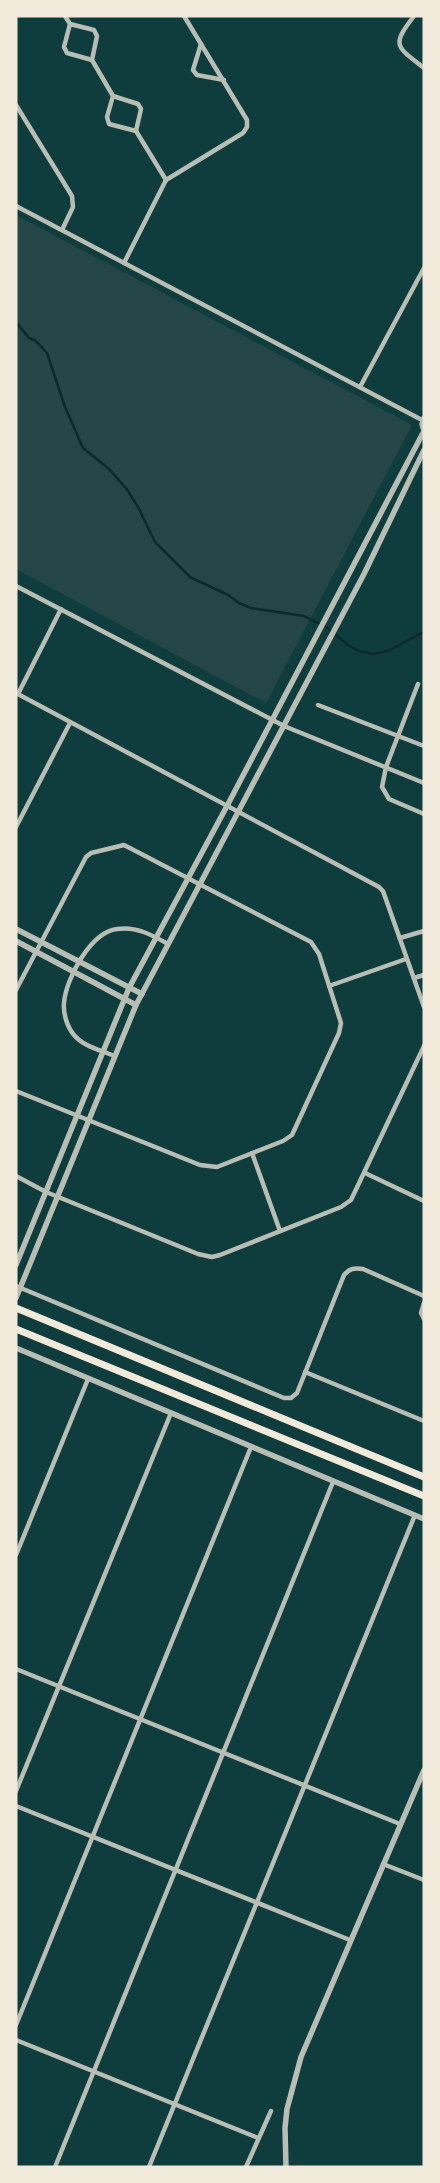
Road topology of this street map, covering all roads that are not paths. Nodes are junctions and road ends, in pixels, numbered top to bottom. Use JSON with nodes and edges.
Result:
{"nodes":[{"id":1,"x":65,"y":16,"type":"edge"},
{"id":2,"x":184,"y":16,"type":"edge"},
{"id":3,"x":414,"y":16,"type":"edge"},
{"id":4,"x":70,"y":24,"type":"junction"},
{"id":5,"x":201,"y":44,"type":"junction"},
{"id":6,"x":92,"y":60,"type":"junction"},
{"id":7,"x":424,"y":68,"type":"edge"},
{"id":8,"x":224,"y":80,"type":"junction"},
{"id":9,"x":113,"y":96,"type":"junction"},
{"id":10,"x":16,"y":105,"type":"edge"},
{"id":11,"x":136,"y":131,"type":"junction"},
{"id":12,"x":166,"y":180,"type":"junction"},
{"id":13,"x":16,"y":206,"type":"edge"},
{"id":14,"x":62,"y":230,"type":"junction"},
{"id":15,"x":124,"y":263,"type":"junction"},
{"id":16,"x":424,"y":268,"type":"edge"},
{"id":17,"x":360,"y":387,"type":"junction"},
{"id":18,"x":423,"y":418,"type":"edge"},
{"id":19,"x":424,"y":431,"type":"edge"},
{"id":20,"x":424,"y":450,"type":"edge"},
{"id":21,"x":351,"y":568,"type":"junction"},
{"id":22,"x":364,"y":574,"type":"junction"},
{"id":23,"x":16,"y":586,"type":"edge"},
{"id":24,"x":61,"y":610,"type":"junction"},
{"id":25,"x":418,"y":684,"type":"dead end"},
{"id":26,"x":17,"y":693,"type":"edge"},
{"id":27,"x":318,"y":705,"type":"dead end"},
{"id":28,"x":272,"y":720,"type":"junction"},
{"id":29,"x":70,"y":723,"type":"junction"},
{"id":30,"x":284,"y":726,"type":"junction"},
{"id":31,"x":398,"y":736,"type":"junction"},
{"id":32,"x":424,"y":746,"type":"edge"},
{"id":33,"x":386,"y":767,"type":"junction"},
{"id":34,"x":424,"y":783,"type":"edge"},
{"id":35,"x":227,"y":806,"type":"junction"},
{"id":36,"x":238,"y":811,"type":"junction"},
{"id":37,"x":424,"y":814,"type":"edge"},
{"id":38,"x":16,"y":827,"type":"edge"},
{"id":39,"x":188,"y":878,"type":"junction"},
{"id":40,"x":199,"y":884,"type":"junction"},
{"id":41,"x":16,"y":929,"type":"edge"},
{"id":42,"x":424,"y":930,"type":"edge"},
{"id":43,"x":155,"y":937,"type":"junction"},
{"id":44,"x":400,"y":938,"type":"junction"},
{"id":45,"x":16,"y":942,"type":"edge"},
{"id":46,"x":42,"y":942,"type":"junction"},
{"id":47,"x":168,"y":944,"type":"junction"},
{"id":48,"x":36,"y":952,"type":"junction"},
{"id":49,"x":406,"y":959,"type":"junction"},
{"id":50,"x":80,"y":962,"type":"junction"},
{"id":51,"x":75,"y":972,"type":"junction"},
{"id":52,"x":424,"y":975,"type":"edge"},
{"id":53,"x":414,"y":978,"type":"junction"},
{"id":54,"x":329,"y":986,"type":"junction"},
{"id":55,"x":129,"y":988,"type":"junction"},
{"id":56,"x":16,"y":990,"type":"edge"},
{"id":57,"x":142,"y":994,"type":"junction"},
{"id":58,"x":124,"y":999,"type":"junction"},
{"id":59,"x":136,"y":1005,"type":"junction"},
{"id":60,"x":424,"y":1007,"type":"edge"},
{"id":61,"x":424,"y":1046,"type":"edge"},
{"id":62,"x":102,"y":1051,"type":"junction"},
{"id":63,"x":114,"y":1056,"type":"junction"},
{"id":64,"x":417,"y":1060,"type":"junction"},
{"id":65,"x":424,"y":1063,"type":"edge"},
{"id":66,"x":16,"y":1090,"type":"edge"},
{"id":67,"x":78,"y":1115,"type":"junction"},
{"id":68,"x":89,"y":1120,"type":"junction"},
{"id":69,"x":252,"y":1153,"type":"junction"},
{"id":70,"x":365,"y":1173,"type":"junction"},
{"id":71,"x":16,"y":1176,"type":"edge"},
{"id":72,"x":46,"y":1192,"type":"junction"},
{"id":73,"x":58,"y":1197,"type":"junction"},
{"id":74,"x":424,"y":1201,"type":"edge"},
{"id":75,"x":280,"y":1231,"type":"junction"},
{"id":76,"x":16,"y":1265,"type":"edge"},
{"id":77,"x":18,"y":1287,"type":"edge"},
{"id":78,"x":424,"y":1296,"type":"edge"},
{"id":79,"x":16,"y":1298,"type":"edge"},
{"id":80,"x":424,"y":1303,"type":"edge"},
{"id":81,"x":16,"y":1308,"type":"edge"},
{"id":82,"x":424,"y":1319,"type":"edge"},
{"id":83,"x":16,"y":1329,"type":"edge"},
{"id":84,"x":16,"y":1348,"type":"edge"},
{"id":85,"x":305,"y":1372,"type":"junction"},
{"id":86,"x":88,"y":1379,"type":"junction"},
{"id":87,"x":171,"y":1413,"type":"junction"},
{"id":88,"x":424,"y":1421,"type":"edge"},
{"id":89,"x":251,"y":1447,"type":"junction"},
{"id":90,"x":424,"y":1477,"type":"edge"},
{"id":91,"x":333,"y":1482,"type":"junction"},
{"id":92,"x":424,"y":1496,"type":"edge"},
{"id":93,"x":414,"y":1515,"type":"junction"},
{"id":94,"x":424,"y":1518,"type":"edge"},
{"id":95,"x":16,"y":1555,"type":"edge"},
{"id":96,"x":16,"y":1669,"type":"edge"},
{"id":97,"x":59,"y":1686,"type":"junction"},
{"id":98,"x":141,"y":1720,"type":"junction"},
{"id":99,"x":223,"y":1753,"type":"junction"},
{"id":100,"x":424,"y":1770,"type":"edge"},
{"id":101,"x":304,"y":1785,"type":"junction"},
{"id":102,"x":16,"y":1791,"type":"edge"},
{"id":103,"x":16,"y":1806,"type":"edge"},
{"id":104,"x":400,"y":1824,"type":"junction"},
{"id":105,"x":93,"y":1835,"type":"junction"},
{"id":106,"x":383,"y":1864,"type":"junction"},
{"id":107,"x":175,"y":1869,"type":"junction"},
{"id":108,"x":424,"y":1880,"type":"edge"},
{"id":109,"x":256,"y":1903,"type":"junction"},
{"id":110,"x":350,"y":1940,"type":"junction"},
{"id":111,"x":16,"y":2025,"type":"edge"},
{"id":112,"x":16,"y":2040,"type":"edge"},
{"id":113,"x":94,"y":2071,"type":"junction"},
{"id":114,"x":175,"y":2104,"type":"junction"},
{"id":115,"x":270,"y":2111,"type":"dead end"},
{"id":116,"x":258,"y":2138,"type":"junction"},
{"id":117,"x":55,"y":2167,"type":"edge"},
{"id":118,"x":149,"y":2167,"type":"edge"},
{"id":119,"x":246,"y":2167,"type":"edge"},
{"id":120,"x":286,"y":2167,"type":"edge"}],
"edges":[{"from":1,"to":4,"type":"street"},
{"from":2,"to":5,"type":"street"},
{"from":3,"to":7,"type":"street"},
{"from":4,"to":6,"type":"street"},
{"from":4,"to":6,"type":"street"},
{"from":5,"to":8,"type":"street"},
{"from":5,"to":8,"type":"street"},
{"from":6,"to":9,"type":"street"},
{"from":8,"to":12,"type":"street"},
{"from":9,"to":11,"type":"street"},
{"from":9,"to":11,"type":"street"},
{"from":10,"to":14,"type":"street"},
{"from":11,"to":12,"type":"street"},
{"from":12,"to":15,"type":"street"},
{"from":13,"to":14,"type":"street"},
{"from":14,"to":15,"type":"street"},
{"from":15,"to":17,"type":"street"},
{"from":16,"to":17,"type":"street"},
{"from":17,"to":18,"type":"street"},
{"from":18,"to":19,"type":"street"},
{"from":19,"to":21,"type":"street"},
{"from":20,"to":22,"type":"street"},
{"from":21,"to":22,"type":"street"},
{"from":21,"to":28,"type":"street"},
{"from":22,"to":30,"type":"street"},
{"from":23,"to":24,"type":"street"},
{"from":24,"to":26,"type":"street"},
{"from":24,"to":28,"type":"street"},
{"from":25,"to":31,"type":"street"},
{"from":26,"to":29,"type":"street"},
{"from":27,"to":31,"type":"street"},
{"from":28,"to":30,"type":"street"},
{"from":28,"to":35,"type":"street"},
{"from":29,"to":35,"type":"street"},
{"from":29,"to":38,"type":"street"},
{"from":30,"to":33,"type":"street"},
{"from":30,"to":36,"type":"street"},
{"from":31,"to":32,"type":"street"},
{"from":31,"to":33,"type":"street"},
{"from":33,"to":34,"type":"street"},
{"from":33,"to":37,"type":"street"},
{"from":35,"to":36,"type":"street"},
{"from":35,"to":39,"type":"street"},
{"from":36,"to":40,"type":"street"},
{"from":36,"to":44,"type":"street"},
{"from":39,"to":40,"type":"street"},
{"from":39,"to":43,"type":"street"},
{"from":39,"to":46,"type":"street"},
{"from":40,"to":47,"type":"street"},
{"from":40,"to":54,"type":"street"},
{"from":41,"to":46,"type":"street"},
{"from":42,"to":44,"type":"street"},
{"from":43,"to":47,"type":"street"},
{"from":43,"to":50,"type":"street"},
{"from":43,"to":55,"type":"street"},
{"from":44,"to":49,"type":"street"},
{"from":45,"to":48,"type":"street"},
{"from":46,"to":48,"type":"street"},
{"from":46,"to":50,"type":"street"},
{"from":47,"to":57,"type":"street"},
{"from":48,"to":51,"type":"street"},
{"from":48,"to":56,"type":"street"},
{"from":49,"to":53,"type":"street"},
{"from":49,"to":54,"type":"street"},
{"from":50,"to":51,"type":"street"},
{"from":50,"to":55,"type":"street"},
{"from":51,"to":58,"type":"street"},
{"from":51,"to":62,"type":"street"},
{"from":52,"to":53,"type":"street"},
{"from":53,"to":60,"type":"street"},
{"from":54,"to":69,"type":"street"},
{"from":55,"to":57,"type":"street"},
{"from":55,"to":58,"type":"street"},
{"from":57,"to":59,"type":"street"},
{"from":58,"to":59,"type":"street"},
{"from":58,"to":62,"type":"street"},
{"from":59,"to":63,"type":"street"},
{"from":61,"to":64,"type":"street"},
{"from":62,"to":63,"type":"street"},
{"from":62,"to":67,"type":"street"},
{"from":63,"to":68,"type":"street"},
{"from":64,"to":65,"type":"street"},
{"from":64,"to":70,"type":"street"},
{"from":66,"to":67,"type":"street"},
{"from":67,"to":68,"type":"street"},
{"from":67,"to":72,"type":"street"},
{"from":68,"to":69,"type":"street"},
{"from":68,"to":73,"type":"street"},
{"from":69,"to":75,"type":"street"},
{"from":70,"to":74,"type":"street"},
{"from":70,"to":75,"type":"street"},
{"from":71,"to":72,"type":"street"},
{"from":72,"to":73,"type":"street"},
{"from":72,"to":76,"type":"street"},
{"from":73,"to":75,"type":"street"},
{"from":73,"to":77,"type":"street"},
{"from":77,"to":79,"type":"street"},
{"from":77,"to":85,"type":"street"},
{"from":78,"to":85,"type":"street"},
{"from":80,"to":82,"type":"street"},
{"from":81,"to":90,"type":"main road"},
{"from":83,"to":92,"type":"main road"},
{"from":84,"to":86,"type":"street"},
{"from":85,"to":88,"type":"street"},
{"from":86,"to":87,"type":"street"},
{"from":86,"to":95,"type":"street"},
{"from":87,"to":89,"type":"street"},
{"from":87,"to":97,"type":"street"},
{"from":89,"to":91,"type":"street"},
{"from":89,"to":98,"type":"street"},
{"from":91,"to":93,"type":"street"},
{"from":91,"to":99,"type":"street"},
{"from":93,"to":94,"type":"street"},
{"from":93,"to":101,"type":"street"},
{"from":96,"to":97,"type":"street"},
{"from":97,"to":98,"type":"street"},
{"from":97,"to":102,"type":"street"},
{"from":98,"to":99,"type":"street"},
{"from":98,"to":105,"type":"street"},
{"from":99,"to":101,"type":"street"},
{"from":99,"to":107,"type":"street"},
{"from":100,"to":104,"type":"street"},
{"from":101,"to":104,"type":"street"},
{"from":101,"to":109,"type":"street"},
{"from":103,"to":105,"type":"street"},
{"from":104,"to":106,"type":"street"},
{"from":105,"to":107,"type":"street"},
{"from":105,"to":111,"type":"street"},
{"from":106,"to":108,"type":"street"},
{"from":106,"to":110,"type":"street"},
{"from":107,"to":109,"type":"street"},
{"from":107,"to":113,"type":"street"},
{"from":109,"to":110,"type":"street"},
{"from":109,"to":114,"type":"street"},
{"from":110,"to":120,"type":"street"},
{"from":112,"to":113,"type":"street"},
{"from":113,"to":114,"type":"street"},
{"from":113,"to":117,"type":"street"},
{"from":114,"to":116,"type":"street"},
{"from":114,"to":118,"type":"street"},
{"from":115,"to":116,"type":"street"},
{"from":116,"to":119,"type":"street"}]}
